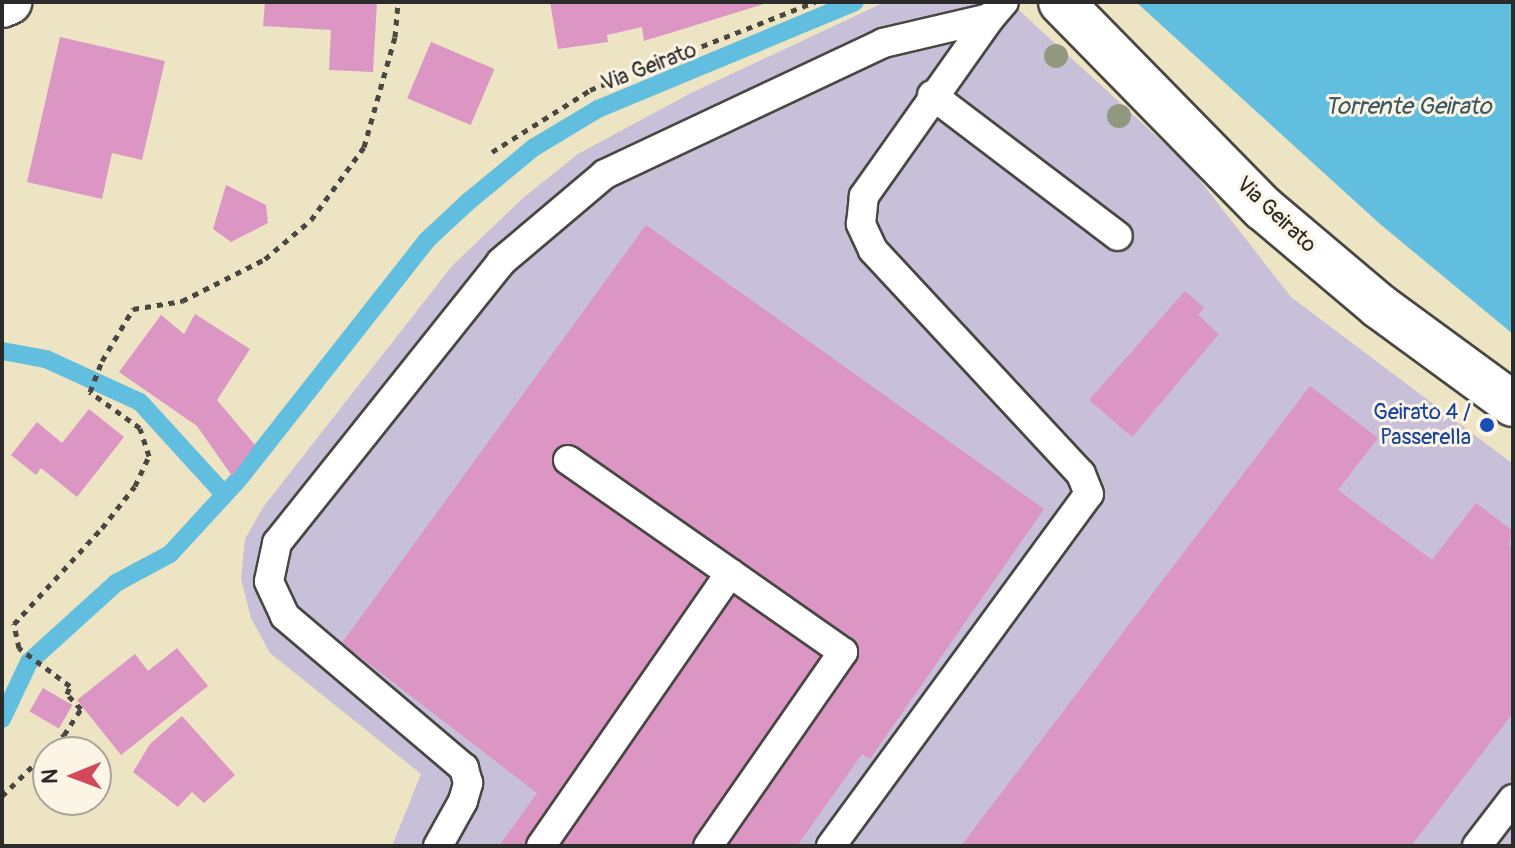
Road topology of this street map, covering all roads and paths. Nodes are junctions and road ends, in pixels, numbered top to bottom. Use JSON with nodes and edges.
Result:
{"nodes":[{"id":1,"x":9,"y":2,"type":"edge"},
{"id":2,"x":398,"y":2,"type":"edge"},
{"id":3,"x":815,"y":2,"type":"edge"},
{"id":4,"x":1061,"y":2,"type":"edge"},
{"id":5,"x":2,"y":5,"type":"edge"},
{"id":6,"x":997,"y":10,"type":"edge"},
{"id":7,"x":932,"y":95,"type":"junction"},
{"id":8,"x":492,"y":152,"type":"dead end"},
{"id":9,"x":1118,"y":236,"type":"dead end"},
{"id":10,"x":1513,"y":404,"type":"edge"},
{"id":11,"x":568,"y":460,"type":"dead end"},
{"id":12,"x":730,"y":573,"type":"junction"},
{"id":13,"x":2,"y":796,"type":"edge"},
{"id":14,"x":1513,"y":799,"type":"edge"},
{"id":15,"x":438,"y":846,"type":"edge"},
{"id":16,"x":541,"y":846,"type":"edge"},
{"id":17,"x":708,"y":846,"type":"edge"},
{"id":18,"x":831,"y":846,"type":"edge"},
{"id":19,"x":1477,"y":846,"type":"edge"}],
"edges":[{"from":1,"to":5,"type":"street"},
{"from":2,"to":13,"type":"path"},
{"from":3,"to":8,"type":"path","name":"Via Geirato"},
{"from":4,"to":10,"type":"street","name":"Via Geirato"},
{"from":6,"to":7,"type":"lane"},
{"from":6,"to":15,"type":"lane"},
{"from":7,"to":9,"type":"lane"},
{"from":7,"to":18,"type":"lane"},
{"from":11,"to":12,"type":"lane"},
{"from":12,"to":16,"type":"lane"},
{"from":12,"to":17,"type":"lane"},
{"from":14,"to":19,"type":"lane"}]}
